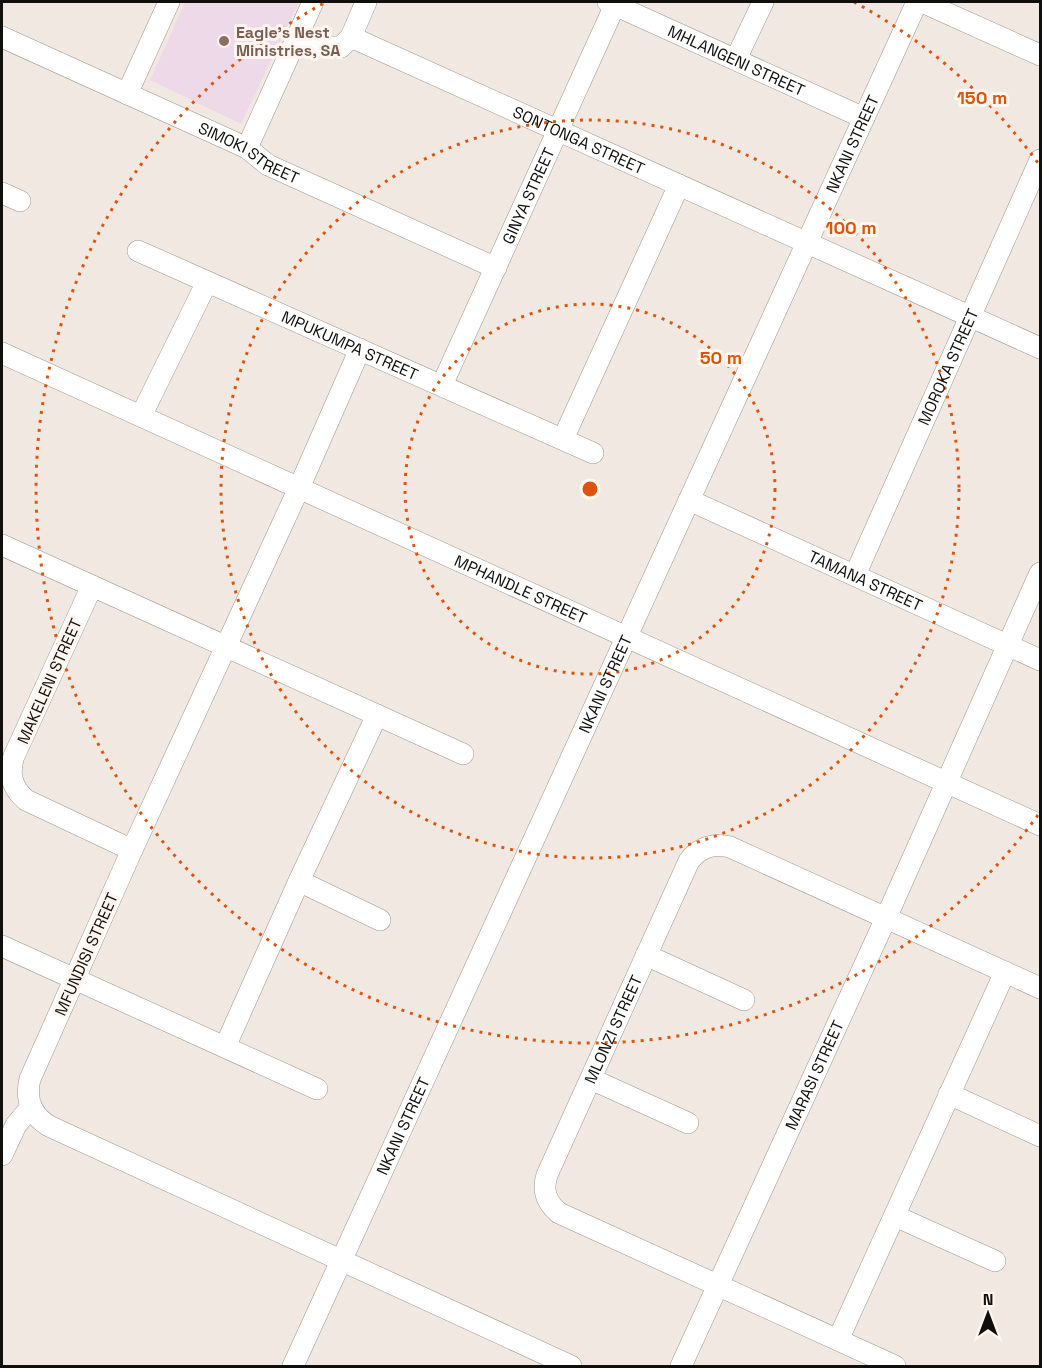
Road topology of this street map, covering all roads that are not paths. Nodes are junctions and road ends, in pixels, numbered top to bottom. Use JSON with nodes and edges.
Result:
{"nodes":[{"id":1,"x":169,"y":2,"type":"edge"},
{"id":2,"x":313,"y":2,"type":"edge"},
{"id":3,"x":366,"y":2,"type":"edge"},
{"id":4,"x":763,"y":2,"type":"edge"},
{"id":5,"x":917,"y":2,"type":"edge"},
{"id":6,"x":922,"y":2,"type":"edge"},
{"id":7,"x":612,"y":3,"type":"edge"},
{"id":8,"x":299,"y":34,"type":"junction"},
{"id":9,"x":2,"y":37,"type":"edge"},
{"id":10,"x":351,"y":37,"type":"junction"},
{"id":11,"x":1041,"y":55,"type":"edge"},
{"id":12,"x":736,"y":58,"type":"junction"},
{"id":13,"x":127,"y":94,"type":"junction"},
{"id":14,"x":864,"y":118,"type":"junction"},
{"id":15,"x":560,"y":131,"type":"junction"},
{"id":16,"x":248,"y":148,"type":"junction"},
{"id":17,"x":1041,"y":160,"type":"edge"},
{"id":18,"x":680,"y":185,"type":"junction"},
{"id":19,"x":807,"y":243,"type":"junction"},
{"id":20,"x":138,"y":250,"type":"dead end"},
{"id":21,"x":496,"y":268,"type":"junction"},
{"id":22,"x":207,"y":282,"type":"junction"},
{"id":23,"x":970,"y":316,"type":"junction"},
{"id":24,"x":1041,"y":348,"type":"edge"},
{"id":25,"x":360,"y":349,"type":"junction"},
{"id":26,"x":2,"y":353,"type":"edge"},
{"id":27,"x":442,"y":385,"type":"junction"},
{"id":28,"x":141,"y":416,"type":"junction"},
{"id":29,"x":563,"y":439,"type":"junction"},
{"id":30,"x":593,"y":453,"type":"dead end"},
{"id":31,"x":299,"y":488,"type":"junction"},
{"id":32,"x":689,"y":500,"type":"junction"},
{"id":33,"x":2,"y":545,"type":"edge"},
{"id":34,"x":1041,"y":573,"type":"edge"},
{"id":35,"x":855,"y":575,"type":"junction"},
{"id":36,"x":92,"y":586,"type":"junction"},
{"id":37,"x":627,"y":637,"type":"junction"},
{"id":38,"x":1008,"y":645,"type":"junction"},
{"id":39,"x":226,"y":646,"type":"junction"},
{"id":40,"x":1041,"y":660,"type":"edge"},
{"id":41,"x":377,"y":715,"type":"junction"},
{"id":42,"x":463,"y":754,"type":"dead end"},
{"id":43,"x":946,"y":782,"type":"junction"},
{"id":44,"x":1041,"y":825,"type":"edge"},
{"id":45,"x":132,"y":850,"type":"junction"},
{"id":46,"x":299,"y":880,"type":"junction"},
{"id":47,"x":886,"y":918,"type":"junction"},
{"id":48,"x":380,"y":920,"type":"dead end"},
{"id":49,"x":2,"y":946,"type":"edge"},
{"id":50,"x":646,"y":956,"type":"junction"},
{"id":51,"x":1005,"y":972,"type":"junction"},
{"id":52,"x":75,"y":979,"type":"junction"},
{"id":53,"x":1041,"y":988,"type":"edge"},
{"id":54,"x":744,"y":1000,"type":"dead end"},
{"id":55,"x":225,"y":1047,"type":"junction"},
{"id":56,"x":591,"y":1079,"type":"junction"},
{"id":57,"x":317,"y":1089,"type":"dead end"},
{"id":58,"x":949,"y":1094,"type":"junction"},
{"id":59,"x":31,"y":1107,"type":"junction"},
{"id":60,"x":688,"y":1123,"type":"dead end"},
{"id":61,"x":1041,"y":1136,"type":"edge"},
{"id":62,"x":2,"y":1155,"type":"edge"},
{"id":63,"x":895,"y":1216,"type":"junction"},
{"id":64,"x":340,"y":1260,"type":"junction"},
{"id":65,"x":995,"y":1261,"type":"dead end"},
{"id":66,"x":717,"y":1285,"type":"junction"},
{"id":67,"x":838,"y":1340,"type":"junction"},
{"id":68,"x":293,"y":1366,"type":"edge"},
{"id":69,"x":571,"y":1366,"type":"edge"},
{"id":70,"x":681,"y":1366,"type":"edge"},
{"id":71,"x":896,"y":1366,"type":"edge"}],
"edges":[{"from":1,"to":13,"type":"street"},
{"from":2,"to":8,"type":"street"},
{"from":3,"to":10,"type":"street"},
{"from":4,"to":12,"type":"street"},
{"from":5,"to":14,"type":"street","name":"NKANI STREET"},
{"from":6,"to":11,"type":"street"},
{"from":7,"to":12,"type":"street","name":"MHLANGENI STREET"},
{"from":7,"to":15,"type":"street","name":"GINYA STREET"},
{"from":8,"to":10,"type":"street"},
{"from":8,"to":16,"type":"street"},
{"from":9,"to":13,"type":"street","name":"SIMOKI STREET"},
{"from":10,"to":15,"type":"street","name":"SONTONGA STREET"},
{"from":12,"to":14,"type":"street","name":"MHLANGENI STREET"},
{"from":13,"to":16,"type":"street","name":"SIMOKI STREET"},
{"from":14,"to":19,"type":"street","name":"NKANI STREET"},
{"from":15,"to":18,"type":"street","name":"SONTONGA STREET"},
{"from":15,"to":21,"type":"street","name":"GINYA STREET"},
{"from":16,"to":21,"type":"street","name":"SIMOKI STREET"},
{"from":17,"to":23,"type":"street","name":"MOROKA STREET"},
{"from":18,"to":19,"type":"street","name":"SONTONGA STREET"},
{"from":18,"to":29,"type":"street"},
{"from":19,"to":23,"type":"street","name":"SONTONGA STREET"},
{"from":19,"to":32,"type":"street","name":"NKANI STREET"},
{"from":20,"to":22,"type":"street","name":"MPUKUMPA STREET"},
{"from":21,"to":27,"type":"street","name":"GINYA STREET"},
{"from":22,"to":25,"type":"street","name":"MPUKUMPA STREET"},
{"from":22,"to":28,"type":"street"},
{"from":23,"to":24,"type":"street","name":"SONTONGA STREET"},
{"from":23,"to":35,"type":"street","name":"MOROKA STREET"},
{"from":25,"to":27,"type":"street","name":"MPUKUMPA STREET"},
{"from":25,"to":31,"type":"street","name":"MFUNDISI STREET"},
{"from":26,"to":28,"type":"street","name":"MPHANDLE STREET"},
{"from":27,"to":29,"type":"street","name":"MPUKUMPA STREET"},
{"from":28,"to":31,"type":"street","name":"MPHANDLE STREET"},
{"from":29,"to":30,"type":"street","name":"MPUKUMPA STREET"},
{"from":31,"to":37,"type":"street","name":"MPHANDLE STREET"},
{"from":31,"to":39,"type":"street","name":"MFUNDISI STREET"},
{"from":32,"to":35,"type":"street","name":"TAMANA STREET"},
{"from":32,"to":37,"type":"street","name":"NKANI STREET"},
{"from":33,"to":36,"type":"street"},
{"from":34,"to":38,"type":"street","name":"MARASI STREET"},
{"from":35,"to":38,"type":"street","name":"TAMANA STREET"},
{"from":36,"to":39,"type":"street"},
{"from":36,"to":45,"type":"street","name":"MAKELENI STREET"},
{"from":37,"to":43,"type":"street","name":"MPHANDLE STREET"},
{"from":37,"to":64,"type":"street","name":"NKANI STREET"},
{"from":38,"to":40,"type":"street","name":"TAMANA STREET"},
{"from":38,"to":43,"type":"street","name":"MARASI STREET"},
{"from":39,"to":41,"type":"street"},
{"from":39,"to":45,"type":"street","name":"MFUNDISI STREET"},
{"from":41,"to":42,"type":"street"},
{"from":41,"to":46,"type":"street"},
{"from":43,"to":44,"type":"street","name":"MPHANDLE STREET"},
{"from":43,"to":47,"type":"street","name":"MARASI STREET"},
{"from":45,"to":52,"type":"street","name":"MFUNDISI STREET"},
{"from":46,"to":48,"type":"street"},
{"from":46,"to":55,"type":"street"},
{"from":47,"to":50,"type":"street","name":"MLONZI STREET"},
{"from":47,"to":51,"type":"street","name":"MLONZI STREET"},
{"from":47,"to":66,"type":"street","name":"MARASI STREET"},
{"from":49,"to":52,"type":"street"},
{"from":50,"to":54,"type":"street"},
{"from":50,"to":56,"type":"street","name":"MLONZI STREET"},
{"from":51,"to":53,"type":"street","name":"MLONZI STREET"},
{"from":51,"to":58,"type":"street"},
{"from":52,"to":55,"type":"street"},
{"from":52,"to":59,"type":"street","name":"MFUNDISI STREET"},
{"from":55,"to":57,"type":"street"},
{"from":56,"to":60,"type":"street"},
{"from":56,"to":66,"type":"street","name":"MLONZI STREET"},
{"from":58,"to":61,"type":"street"},
{"from":58,"to":63,"type":"street"},
{"from":59,"to":62,"type":"street"},
{"from":59,"to":64,"type":"street"},
{"from":63,"to":65,"type":"street"},
{"from":63,"to":67,"type":"street"},
{"from":64,"to":68,"type":"street","name":"NKANI STREET"},
{"from":64,"to":69,"type":"street"},
{"from":66,"to":67,"type":"street","name":"MLONZI STREET"},
{"from":66,"to":70,"type":"street","name":"MARASI STREET"},
{"from":67,"to":71,"type":"street","name":"MLONZI STREET"}]}
